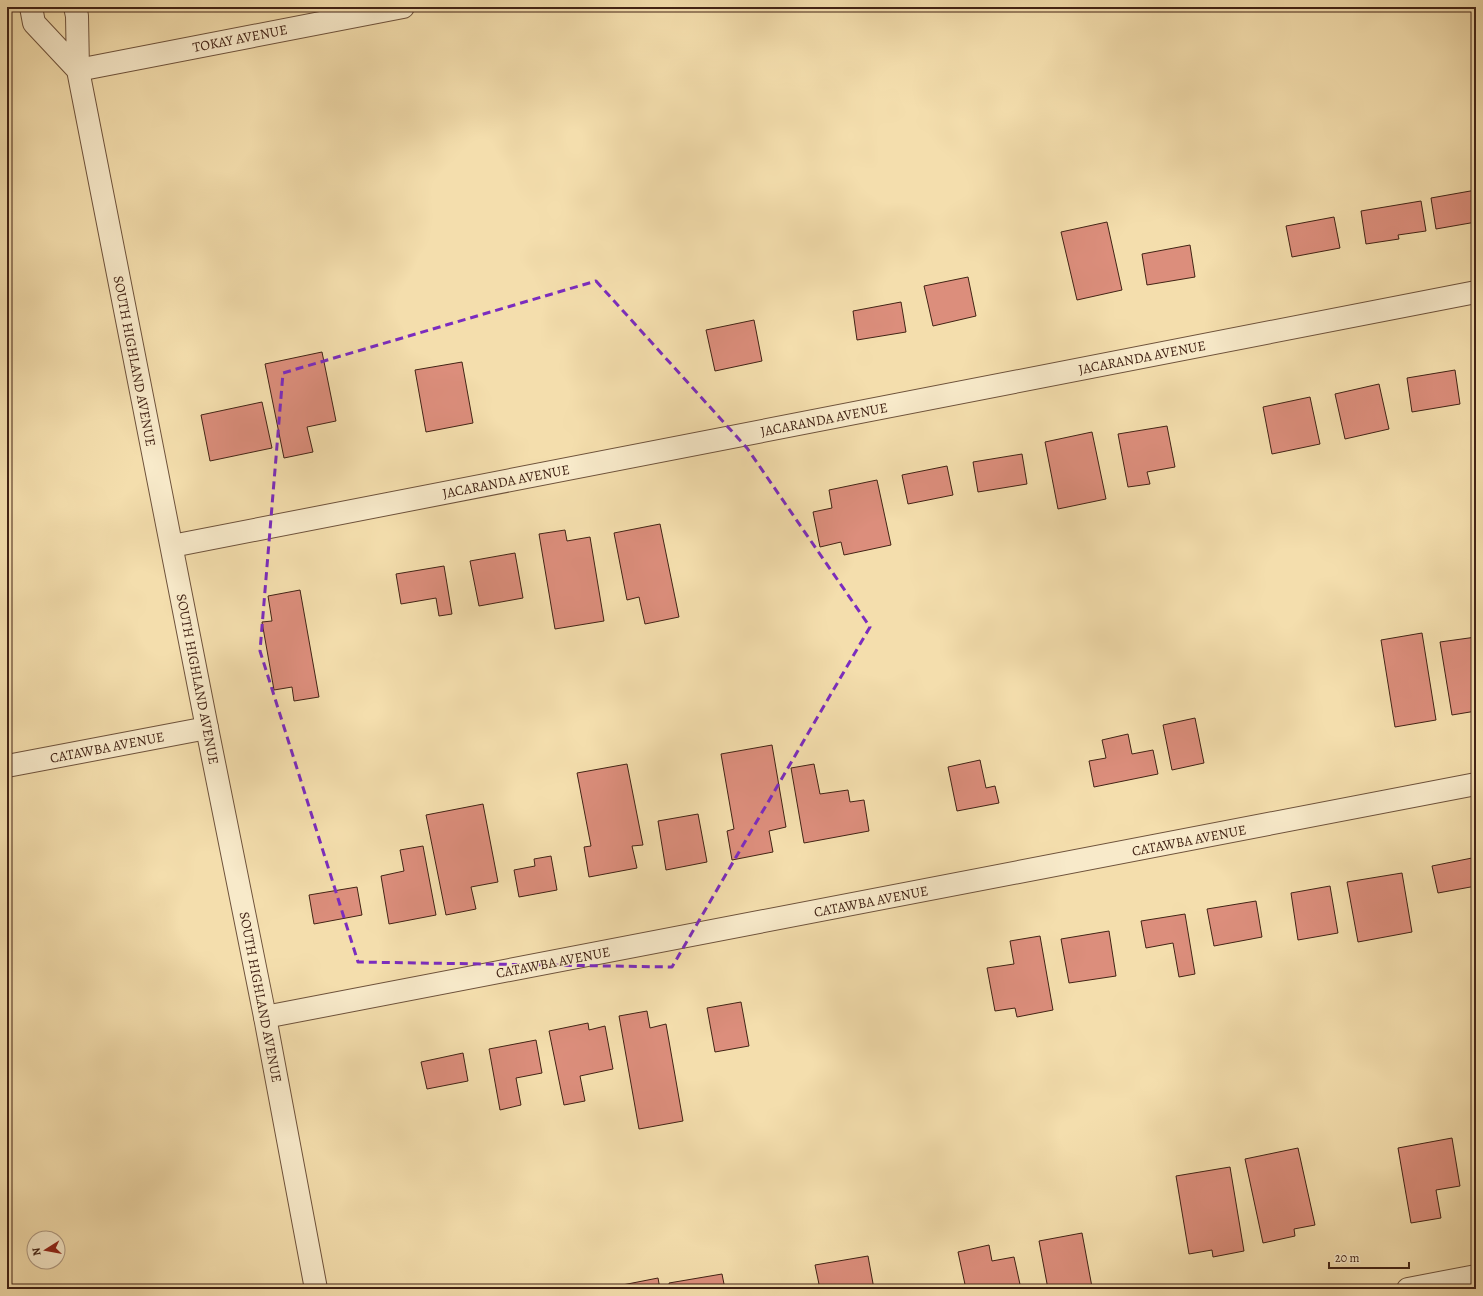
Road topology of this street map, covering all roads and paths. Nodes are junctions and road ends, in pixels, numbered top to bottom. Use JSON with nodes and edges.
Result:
{"nodes":[{"id":1,"x":31,"y":7,"type":"edge"},
{"id":2,"x":75,"y":7,"type":"edge"},
{"id":3,"x":403,"y":7,"type":"edge"},
{"id":4,"x":78,"y":70,"type":"junction"},
{"id":5,"x":1476,"y":292,"type":"edge"},
{"id":6,"x":172,"y":546,"type":"junction"},
{"id":7,"x":207,"y":728,"type":"junction"},
{"id":8,"x":7,"y":766,"type":"edge"},
{"id":9,"x":1476,"y":784,"type":"edge"},
{"id":10,"x":266,"y":1017,"type":"junction"},
{"id":11,"x":1476,"y":1276,"type":"edge"},
{"id":12,"x":316,"y":1289,"type":"edge"},
{"id":13,"x":1408,"y":1289,"type":"edge"}],
"edges":[{"from":1,"to":4,"type":"street"},
{"from":2,"to":4,"type":"street","name":"SOUTH HIGHLAND AVENUE"},
{"from":3,"to":4,"type":"street","name":"TOKAY AVENUE"},
{"from":4,"to":6,"type":"street","name":"SOUTH HIGHLAND AVENUE"},
{"from":5,"to":6,"type":"street","name":"JACARANDA AVENUE"},
{"from":6,"to":7,"type":"street","name":"SOUTH HIGHLAND AVENUE"},
{"from":7,"to":8,"type":"street","name":"CATAWBA AVENUE"},
{"from":7,"to":10,"type":"street","name":"SOUTH HIGHLAND AVENUE"},
{"from":9,"to":10,"type":"street","name":"CATAWBA AVENUE"},
{"from":10,"to":12,"type":"street","name":"SOUTH HIGHLAND AVENUE"},
{"from":11,"to":13,"type":"street"}]}
